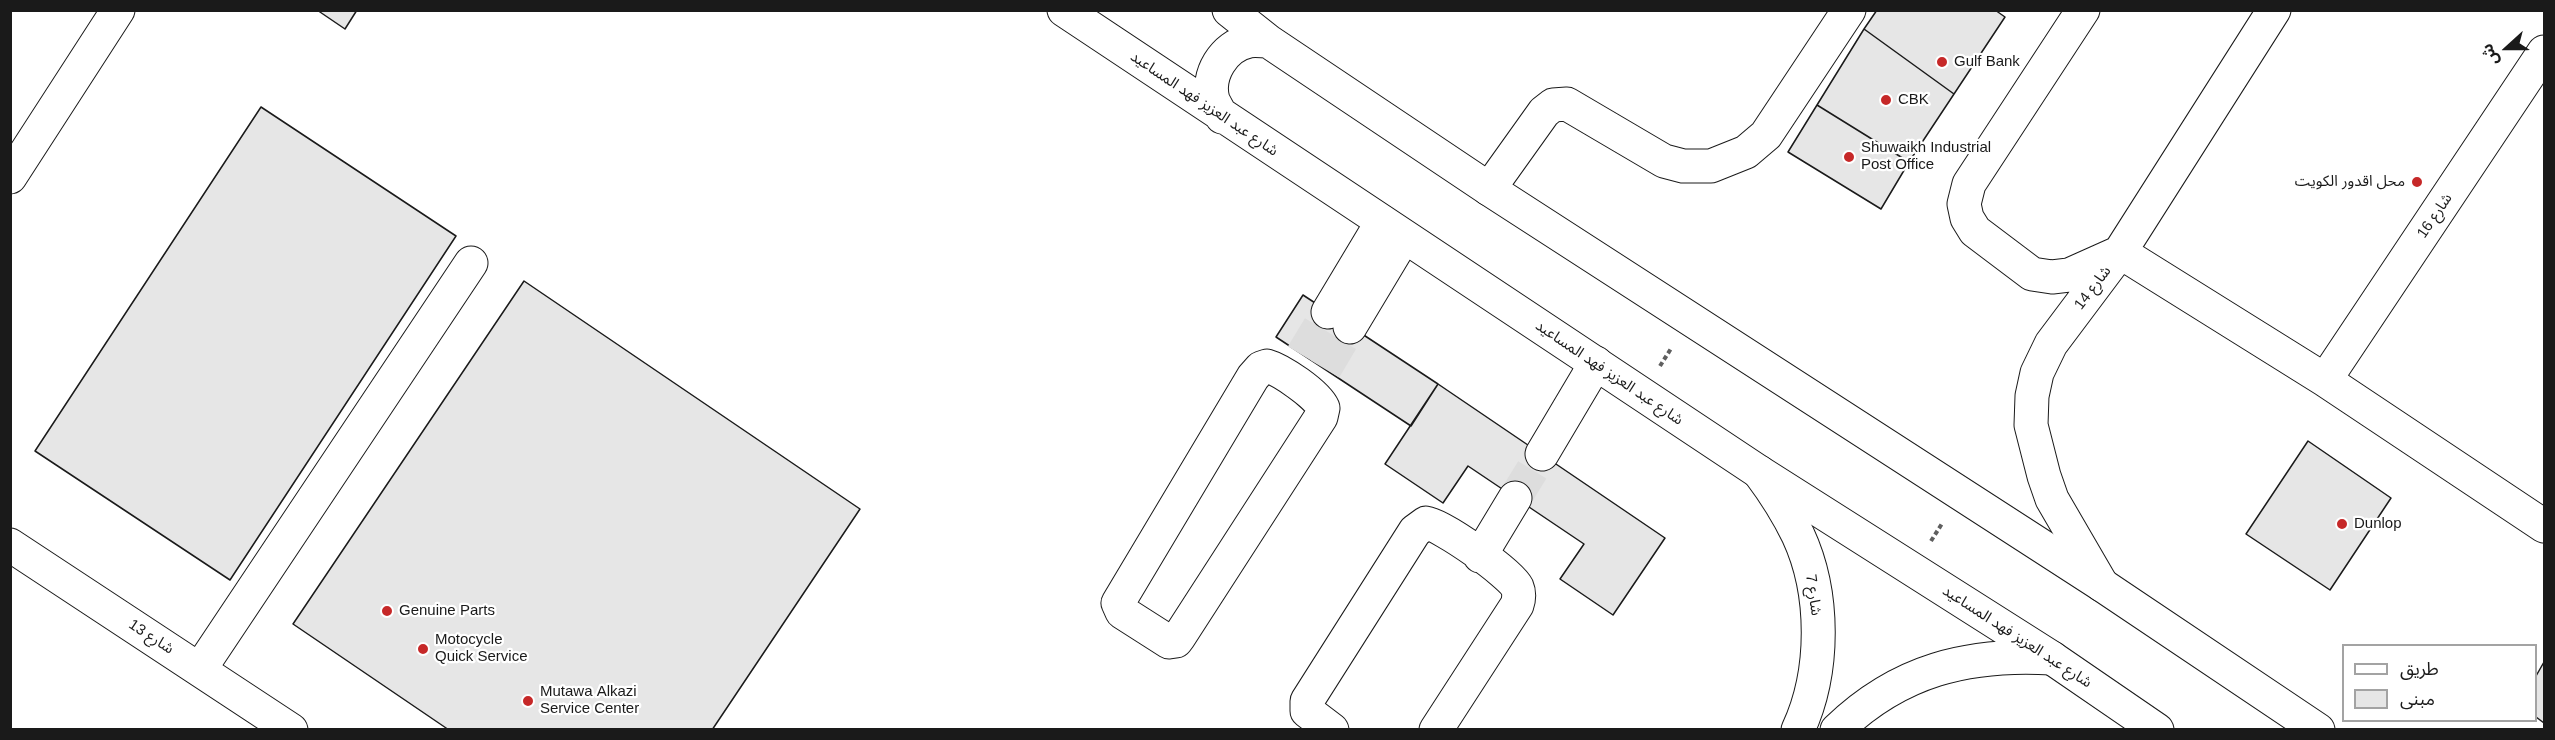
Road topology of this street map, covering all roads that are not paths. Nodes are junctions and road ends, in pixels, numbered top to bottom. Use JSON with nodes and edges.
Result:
{"nodes":[{"id":1,"x":118,"y":10,"type":"edge"},
{"id":2,"x":1064,"y":10,"type":"edge"},
{"id":3,"x":1229,"y":10,"type":"edge"},
{"id":4,"x":1849,"y":10,"type":"edge"},
{"id":5,"x":2083,"y":10,"type":"edge"},
{"id":6,"x":2274,"y":10,"type":"edge"},
{"id":7,"x":1268,"y":41,"type":"junction"},
{"id":8,"x":2544,"y":52,"type":"edge"},
{"id":9,"x":1222,"y":117,"type":"junction"},
{"id":10,"x":10,"y":177,"type":"edge"},
{"id":11,"x":1489,"y":189,"type":"junction"},
{"id":12,"x":1393,"y":230,"type":"junction"},
{"id":13,"x":2120,"y":252,"type":"junction"},
{"id":14,"x":471,"y":263,"type":"dead end"},
{"id":15,"x":1339,"y":320,"type":"tunnel mouth"},
{"id":16,"x":1596,"y":363,"type":"junction"},
{"id":17,"x":1307,"y":374,"type":"joint"},
{"id":18,"x":2325,"y":380,"type":"junction"},
{"id":19,"x":1542,"y":454,"type":"tunnel mouth"},
{"id":20,"x":1759,"y":472,"type":"junction"},
{"id":21,"x":1515,"y":498,"type":"tunnel mouth"},
{"id":22,"x":2544,"y":526,"type":"edge"},
{"id":23,"x":10,"y":545,"type":"edge"},
{"id":24,"x":1480,"y":556,"type":"junction"},
{"id":25,"x":2102,"y":585,"type":"junction"},
{"id":26,"x":2052,"y":658,"type":"junction"},
{"id":27,"x":200,"y":669,"type":"junction"},
{"id":28,"x":291,"y":729,"type":"edge"},
{"id":29,"x":1332,"y":729,"type":"edge"},
{"id":30,"x":1436,"y":729,"type":"edge"},
{"id":31,"x":1798,"y":729,"type":"edge"},
{"id":32,"x":1837,"y":729,"type":"edge"},
{"id":33,"x":2157,"y":729,"type":"edge"},
{"id":34,"x":2318,"y":729,"type":"edge"}],
"edges":[{"from":1,"to":10,"type":"street"},
{"from":2,"to":9,"type":"street","name":"شارع عبد العزيز فهد المساعيد"},
{"from":3,"to":7,"type":"street"},
{"from":4,"to":11,"type":"street"},
{"from":5,"to":13,"type":"street"},
{"from":6,"to":13,"type":"street","name":"شارع 14"},
{"from":7,"to":9,"type":"street"},
{"from":7,"to":11,"type":"street"},
{"from":8,"to":18,"type":"street","name":"شارع 16"},
{"from":9,"to":12,"type":"street","name":"شارع عبد العزيز فهد المساعيد"},
{"from":11,"to":25,"type":"street"},
{"from":12,"to":15,"type":"street"},
{"from":12,"to":16,"type":"street","name":"شارع عبد العزيز فهد المساعيد"},
{"from":13,"to":18,"type":"street"},
{"from":13,"to":25,"type":"street","name":"شارع 14"},
{"from":14,"to":27,"type":"street"},
{"from":16,"to":19,"type":"street"},
{"from":16,"to":20,"type":"street","name":"شارع عبد العزيز فهد المساعيد"},
{"from":17,"to":17,"type":"street"},
{"from":18,"to":22,"type":"street"},
{"from":20,"to":26,"type":"street","name":"شارع عبد العزيز فهد المساعيد"},
{"from":20,"to":31,"type":"street","name":"شارع 7"},
{"from":21,"to":24,"type":"street"},
{"from":23,"to":27,"type":"street","name":"شارع 13"},
{"from":24,"to":29,"type":"street"},
{"from":24,"to":30,"type":"street"},
{"from":25,"to":34,"type":"street"},
{"from":26,"to":32,"type":"street"},
{"from":26,"to":33,"type":"street","name":"شارع عبد العزيز فهد المساعيد"},
{"from":27,"to":28,"type":"street","name":"شارع 13"}]}
